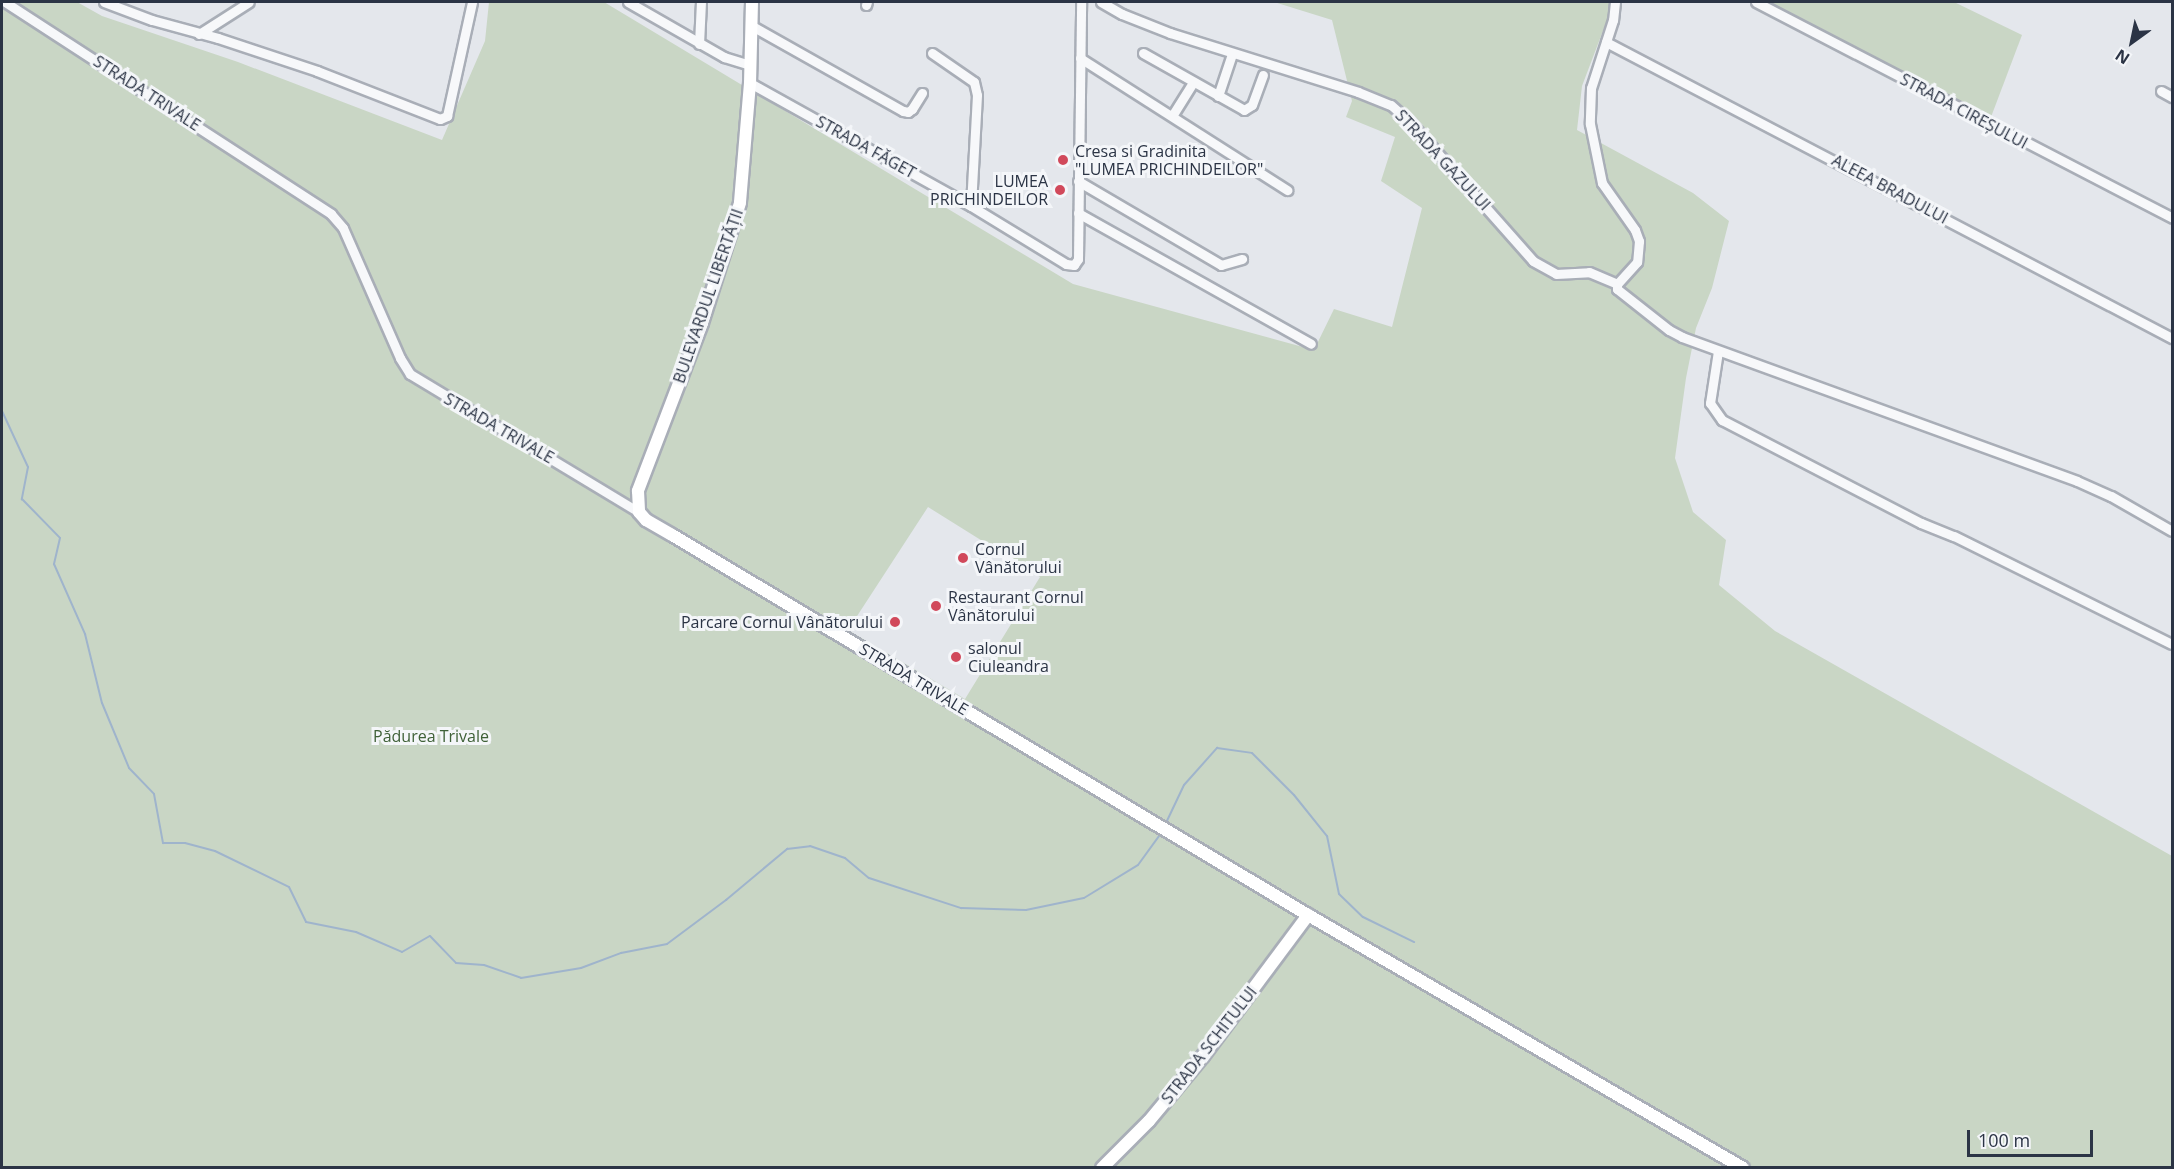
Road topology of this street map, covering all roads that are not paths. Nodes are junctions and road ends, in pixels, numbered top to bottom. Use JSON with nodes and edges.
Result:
{"nodes":[{"id":1,"x":5,"y":2,"type":"edge"},
{"id":2,"x":104,"y":2,"type":"edge"},
{"id":3,"x":249,"y":2,"type":"edge"},
{"id":4,"x":472,"y":2,"type":"edge"},
{"id":5,"x":628,"y":2,"type":"edge"},
{"id":6,"x":701,"y":2,"type":"edge"},
{"id":7,"x":752,"y":2,"type":"edge"},
{"id":8,"x":1081,"y":2,"type":"edge"},
{"id":9,"x":1101,"y":2,"type":"edge"},
{"id":10,"x":1616,"y":2,"type":"edge"},
{"id":11,"x":1756,"y":2,"type":"edge"},
{"id":12,"x":233,"y":6,"type":"edge"},
{"id":13,"x":752,"y":26,"type":"junction"},
{"id":14,"x":199,"y":34,"type":"junction"},
{"id":15,"x":1606,"y":42,"type":"junction"},
{"id":16,"x":699,"y":44,"type":"junction"},
{"id":17,"x":932,"y":53,"type":"dead end"},
{"id":18,"x":1143,"y":53,"type":"dead end"},
{"id":19,"x":1232,"y":54,"type":"junction"},
{"id":20,"x":1080,"y":58,"type":"junction"},
{"id":21,"x":751,"y":65,"type":"junction"},
{"id":22,"x":1263,"y":75,"type":"dead end"},
{"id":23,"x":1193,"y":82,"type":"junction"},
{"id":24,"x":750,"y":83,"type":"junction"},
{"id":25,"x":2161,"y":91,"type":"dead end"},
{"id":26,"x":922,"y":93,"type":"dead end"},
{"id":27,"x":1218,"y":96,"type":"junction"},
{"id":28,"x":2172,"y":97,"type":"edge"},
{"id":29,"x":1172,"y":116,"type":"junction"},
{"id":30,"x":1078,"y":181,"type":"junction"},
{"id":31,"x":1287,"y":190,"type":"dead end"},
{"id":32,"x":971,"y":206,"type":"junction"},
{"id":33,"x":1078,"y":213,"type":"junction"},
{"id":34,"x":2172,"y":218,"type":"edge"},
{"id":35,"x":1242,"y":259,"type":"dead end"},
{"id":36,"x":1617,"y":284,"type":"junction"},
{"id":37,"x":2172,"y":338,"type":"edge"},
{"id":38,"x":1311,"y":344,"type":"dead end"},
{"id":39,"x":1718,"y":351,"type":"junction"},
{"id":40,"x":639,"y":512,"type":"junction"},
{"id":41,"x":2172,"y":531,"type":"edge"},
{"id":42,"x":2172,"y":644,"type":"edge"},
{"id":43,"x":1308,"y":915,"type":"junction"},
{"id":44,"x":1102,"y":1167,"type":"edge"},
{"id":45,"x":1743,"y":1167,"type":"edge"}],
"edges":[{"from":1,"to":40,"type":"street","name":"STRADA TRIVALE"},
{"from":2,"to":14,"type":"street"},
{"from":3,"to":12,"type":"street"},
{"from":4,"to":14,"type":"street"},
{"from":5,"to":16,"type":"street"},
{"from":6,"to":16,"type":"street"},
{"from":7,"to":13,"type":"main road","name":"BULEVARDUL LIBERTĂȚII"},
{"from":8,"to":20,"type":"street"},
{"from":9,"to":19,"type":"street","name":"STRADA GAZULUI"},
{"from":10,"to":15,"type":"street"},
{"from":11,"to":34,"type":"street","name":"STRADA CIREȘULUI"},
{"from":12,"to":14,"type":"street"},
{"from":13,"to":21,"type":"main road","name":"BULEVARDUL LIBERTĂȚII"},
{"from":13,"to":26,"type":"street"},
{"from":15,"to":36,"type":"street"},
{"from":15,"to":37,"type":"street","name":"ALEEA BRADULUI"},
{"from":16,"to":21,"type":"street"},
{"from":17,"to":32,"type":"street"},
{"from":18,"to":23,"type":"street"},
{"from":19,"to":27,"type":"street"},
{"from":19,"to":36,"type":"street","name":"STRADA GAZULUI"},
{"from":20,"to":29,"type":"street"},
{"from":20,"to":30,"type":"street"},
{"from":21,"to":24,"type":"main road","name":"BULEVARDUL LIBERTĂȚII"},
{"from":22,"to":27,"type":"street"},
{"from":23,"to":27,"type":"street"},
{"from":23,"to":29,"type":"street"},
{"from":24,"to":32,"type":"street","name":"STRADA FĂGET"},
{"from":24,"to":40,"type":"main road","name":"BULEVARDUL LIBERTĂȚII"},
{"from":25,"to":28,"type":"street"},
{"from":29,"to":31,"type":"street"},
{"from":30,"to":33,"type":"street"},
{"from":30,"to":35,"type":"street"},
{"from":32,"to":33,"type":"street","name":"STRADA FĂGET"},
{"from":33,"to":38,"type":"street"},
{"from":36,"to":39,"type":"street"},
{"from":39,"to":41,"type":"street"},
{"from":39,"to":42,"type":"street"},
{"from":40,"to":43,"type":"main road","name":"STRADA TRIVALE"},
{"from":43,"to":44,"type":"main road","name":"STRADA SCHITULUI"},
{"from":43,"to":45,"type":"main road","name":"STRADA TRIVALE"}]}
